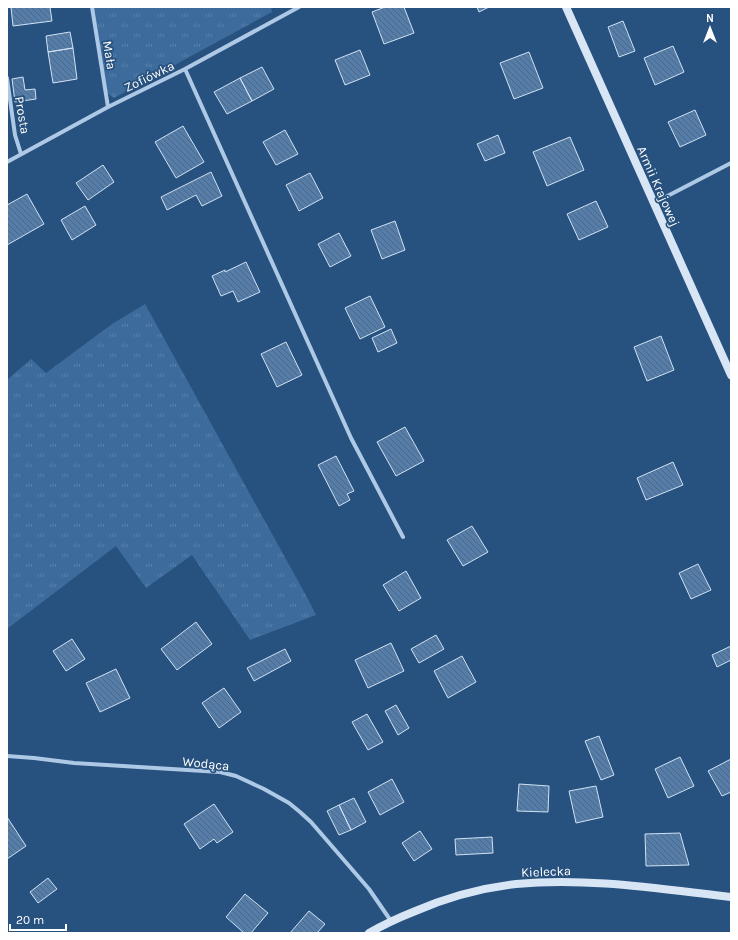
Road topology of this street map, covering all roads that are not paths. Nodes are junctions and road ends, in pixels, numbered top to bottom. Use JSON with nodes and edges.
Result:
{"nodes":[{"id":1,"x":92,"y":7,"type":"edge"},
{"id":2,"x":299,"y":7,"type":"edge"},
{"id":3,"x":566,"y":7,"type":"edge"},
{"id":4,"x":185,"y":69,"type":"junction"},
{"id":5,"x":7,"y":78,"type":"edge"},
{"id":6,"x":108,"y":107,"type":"junction"},
{"id":7,"x":21,"y":154,"type":"junction"},
{"id":8,"x":7,"y":162,"type":"edge"},
{"id":9,"x":731,"y":163,"type":"edge"},
{"id":10,"x":654,"y":203,"type":"junction"},
{"id":11,"x":731,"y":375,"type":"edge"},
{"id":12,"x":403,"y":537,"type":"dead end"},
{"id":13,"x":7,"y":756,"type":"edge"},
{"id":14,"x":731,"y":896,"type":"edge"},
{"id":15,"x":391,"y":921,"type":"junction"},
{"id":16,"x":369,"y":933,"type":"edge"}],
"edges":[{"from":1,"to":6,"type":"street","name":"Mała"},
{"from":2,"to":4,"type":"street","name":"Zofiówka"},
{"from":3,"to":10,"type":"street","name":"Armii Krajowej"},
{"from":4,"to":6,"type":"street","name":"Zofiówka"},
{"from":4,"to":12,"type":"street"},
{"from":5,"to":7,"type":"street","name":"Prosta"},
{"from":6,"to":7,"type":"street","name":"Zofiówka"},
{"from":7,"to":8,"type":"street","name":"Zofiówka"},
{"from":9,"to":10,"type":"street"},
{"from":10,"to":11,"type":"street","name":"Armii Krajowej"},
{"from":13,"to":15,"type":"street","name":"Wodąca"},
{"from":14,"to":15,"type":"street","name":"Kielecka"},
{"from":15,"to":16,"type":"street","name":"Kielecka"}]}
